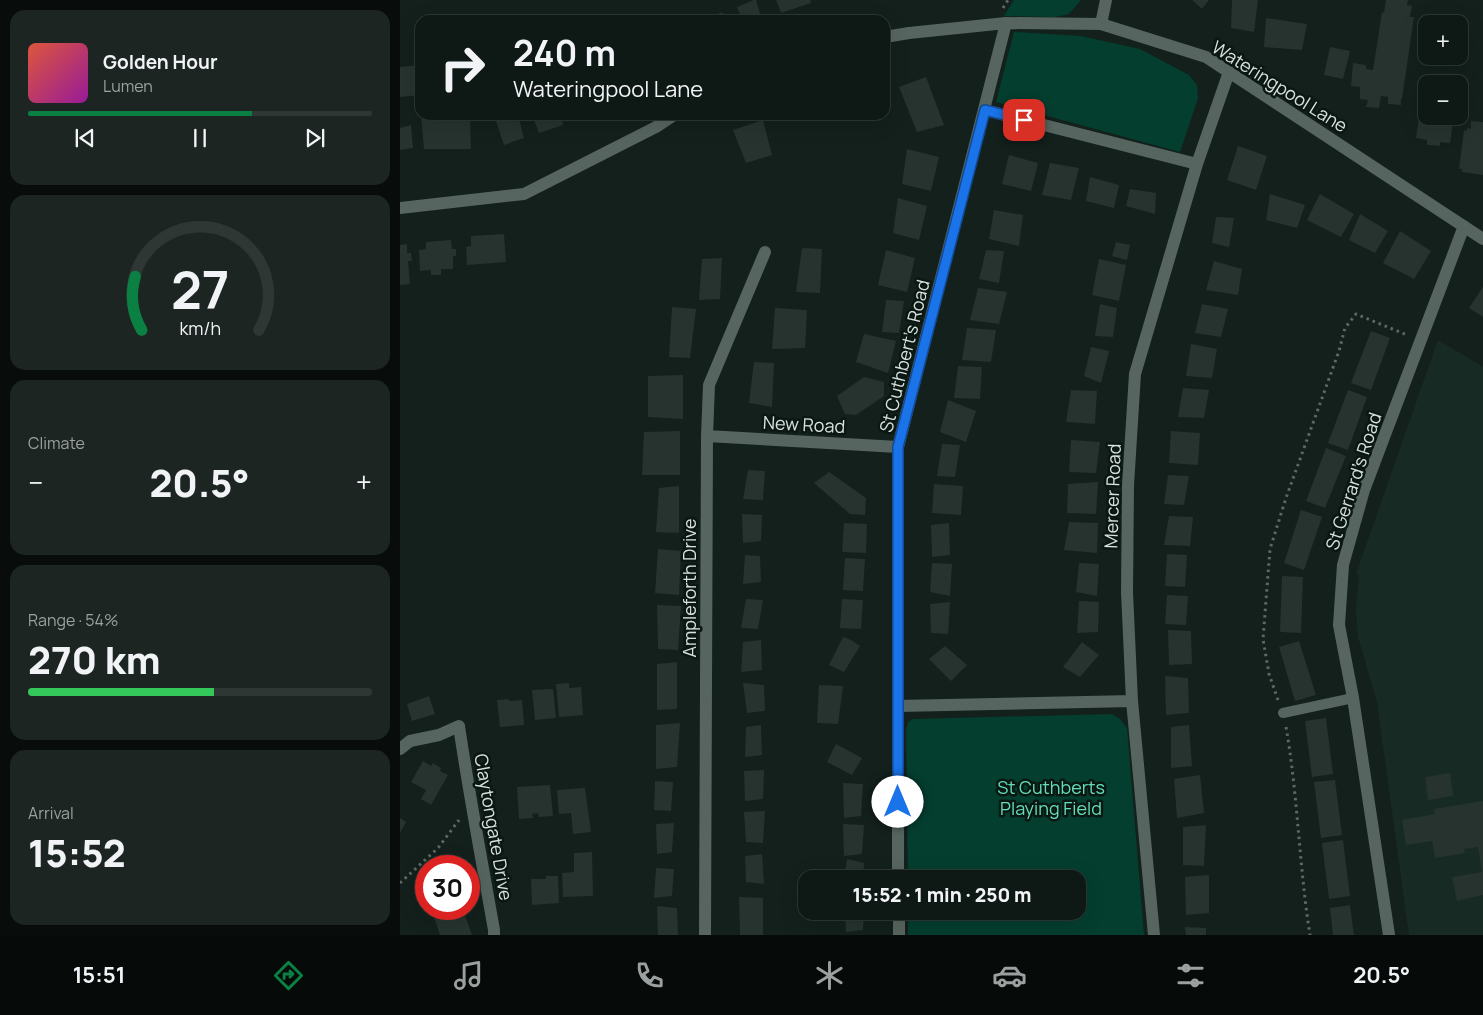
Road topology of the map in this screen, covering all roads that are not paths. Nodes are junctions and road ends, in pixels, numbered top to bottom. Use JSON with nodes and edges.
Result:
{"nodes":[{"id":1,"x":1106,"y":0,"type":"edge"},
{"id":2,"x":1006,"y":24,"type":"junction"},
{"id":3,"x":1101,"y":24,"type":"junction"},
{"id":4,"x":890,"y":36,"type":"edge"},
{"id":5,"x":1229,"y":72,"type":"junction"},
{"id":6,"x":985,"y":110,"type":"junction"},
{"id":7,"x":666,"y":120,"type":"edge"},
{"id":8,"x":1197,"y":164,"type":"junction"},
{"id":9,"x":400,"y":208,"type":"edge"},
{"id":10,"x":1464,"y":226,"type":"junction"},
{"id":11,"x":1483,"y":239,"type":"edge"},
{"id":12,"x":765,"y":252,"type":"dead end"},
{"id":13,"x":707,"y":436,"type":"junction"},
{"id":14,"x":898,"y":447,"type":"junction"},
{"id":15,"x":1353,"y":698,"type":"junction"},
{"id":16,"x":1132,"y":701,"type":"junction"},
{"id":17,"x":898,"y":706,"type":"junction"},
{"id":18,"x":1283,"y":713,"type":"road end"},
{"id":19,"x":400,"y":749,"type":"edge"},
{"id":20,"x":898,"y":870,"type":"edge"},
{"id":21,"x":898,"y":920,"type":"edge"},
{"id":22,"x":494,"y":935,"type":"edge"},
{"id":23,"x":705,"y":935,"type":"edge"},
{"id":24,"x":899,"y":935,"type":"edge"},
{"id":25,"x":1154,"y":935,"type":"edge"},
{"id":26,"x":1390,"y":935,"type":"edge"}],
"edges":[{"from":1,"to":3,"type":"street"},
{"from":2,"to":3,"type":"street","name":"Wateringpool Lane"},
{"from":2,"to":4,"type":"street","name":"Wateringpool Lane"},
{"from":2,"to":6,"type":"street","name":"St Cuthbert's Road"},
{"from":3,"to":5,"type":"street","name":"Wateringpool Lane"},
{"from":5,"to":8,"type":"street","name":"Mercer Road"},
{"from":5,"to":10,"type":"street","name":"Wateringpool Lane"},
{"from":6,"to":8,"type":"street"},
{"from":6,"to":14,"type":"street","name":"St Cuthbert's Road"},
{"from":7,"to":9,"type":"street"},
{"from":8,"to":16,"type":"street","name":"Mercer Road"},
{"from":10,"to":11,"type":"street","name":"Wateringpool Lane"},
{"from":10,"to":15,"type":"street","name":"St Gerrard's Road"},
{"from":12,"to":13,"type":"street","name":"Ampleforth Drive"},
{"from":13,"to":14,"type":"street","name":"New Road"},
{"from":13,"to":23,"type":"street","name":"Ampleforth Drive"},
{"from":14,"to":17,"type":"street","name":"St Cuthbert's Road"},
{"from":15,"to":18,"type":"lane"},
{"from":15,"to":26,"type":"street","name":"St Gerrard's Road"},
{"from":16,"to":17,"type":"street"},
{"from":16,"to":25,"type":"street","name":"Mercer Road"},
{"from":17,"to":20,"type":"street","name":"St Cuthbert's Road"},
{"from":19,"to":22,"type":"street","name":"Claytongate Drive"},
{"from":21,"to":24,"type":"street"}]}
